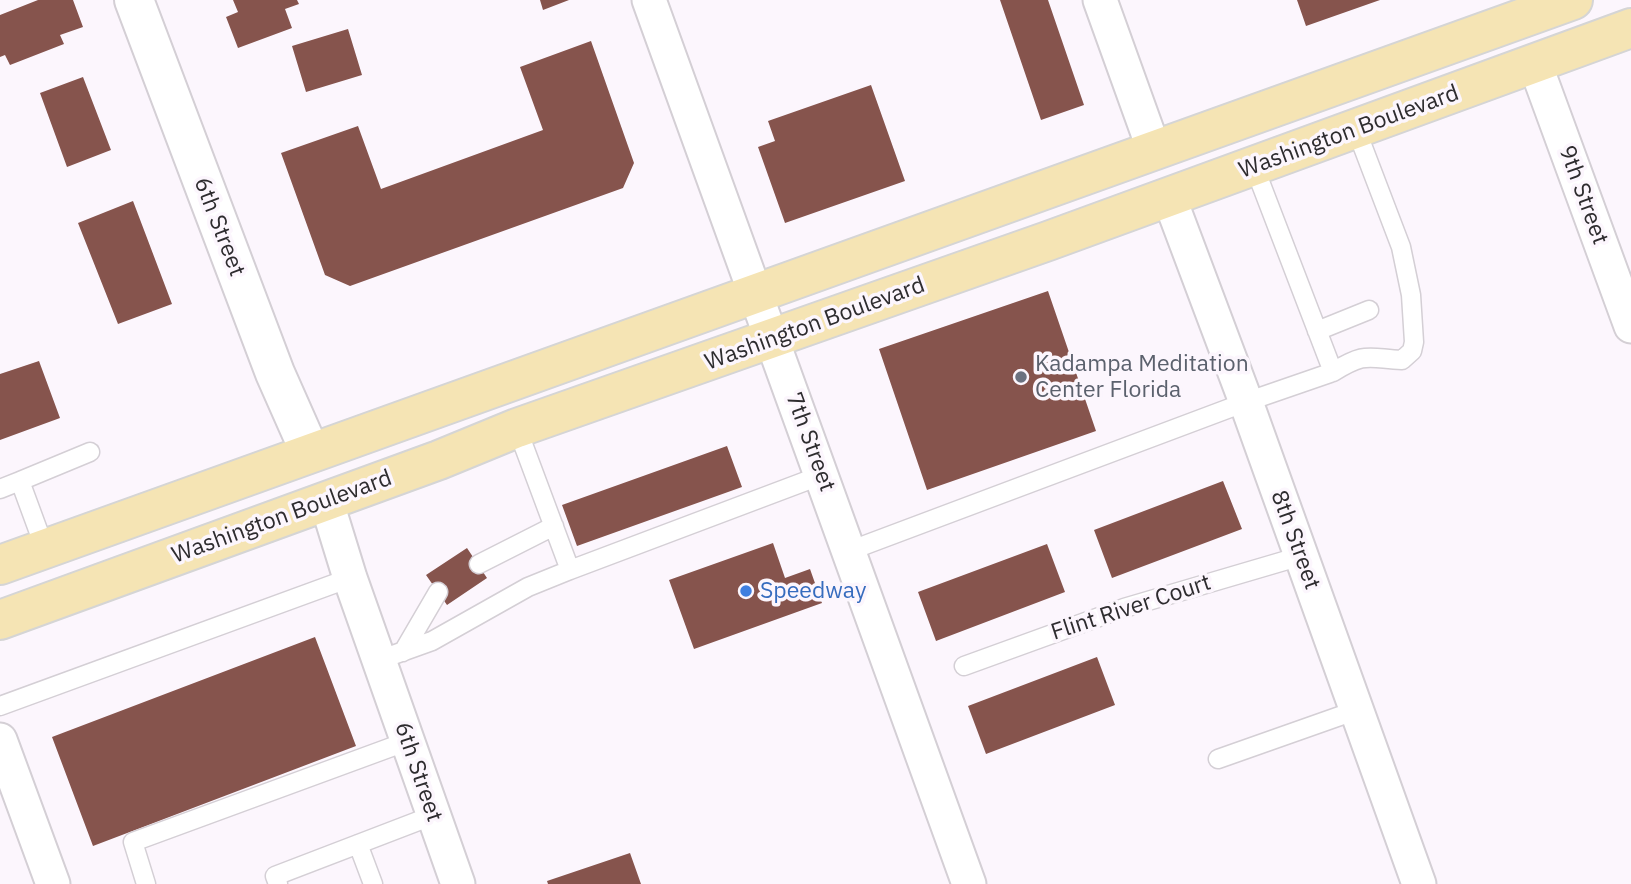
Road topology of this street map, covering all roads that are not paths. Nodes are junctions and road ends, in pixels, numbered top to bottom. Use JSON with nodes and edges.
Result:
{"nodes":[{"id":1,"x":134,"y":0,"type":"edge"},
{"id":2,"x":649,"y":0,"type":"edge"},
{"id":3,"x":1100,"y":0,"type":"edge"},
{"id":4,"x":1573,"y":0,"type":"edge"},
{"id":5,"x":1512,"y":10,"type":"edge"},
{"id":6,"x":1631,"y":28,"type":"edge"},
{"id":7,"x":1535,"y":64,"type":"junction"},
{"id":8,"x":1356,"y":129,"type":"junction"},
{"id":9,"x":1154,"y":150,"type":"junction"},
{"id":10,"x":1254,"y":166,"type":"junction"},
{"id":11,"x":1169,"y":197,"type":"junction"},
{"id":12,"x":1624,"y":283,"type":"edge"},
{"id":13,"x":755,"y":293,"type":"junction"},
{"id":14,"x":1369,"y":310,"type":"dead end"},
{"id":15,"x":1631,"y":326,"type":"edge"},
{"id":16,"x":1317,"y":331,"type":"junction"},
{"id":17,"x":772,"y":340,"type":"junction"},
{"id":18,"x":1333,"y":372,"type":"junction"},
{"id":19,"x":1246,"y":402,"type":"junction"},
{"id":20,"x":517,"y":428,"type":"junction"},
{"id":21,"x":90,"y":452,"type":"dead end"},
{"id":22,"x":310,"y":452,"type":"junction"},
{"id":23,"x":822,"y":475,"type":"junction"},
{"id":24,"x":236,"y":479,"type":"junction"},
{"id":25,"x":20,"y":481,"type":"junction"},
{"id":26,"x":0,"y":489,"type":"edge"},
{"id":27,"x":326,"y":500,"type":"junction"},
{"id":28,"x":554,"y":526,"type":"junction"},
{"id":29,"x":45,"y":549,"type":"junction"},
{"id":30,"x":849,"y":551,"type":"junction"},
{"id":31,"x":1301,"y":556,"type":"junction"},
{"id":32,"x":0,"y":565,"type":"edge"},
{"id":33,"x":479,"y":565,"type":"dead end"},
{"id":34,"x":570,"y":570,"type":"junction"},
{"id":35,"x":350,"y":578,"type":"junction"},
{"id":36,"x":0,"y":589,"type":"edge"},
{"id":37,"x":438,"y":592,"type":"dead end"},
{"id":38,"x":0,"y":620,"type":"edge"},
{"id":39,"x":391,"y":656,"type":"junction"},
{"id":40,"x":964,"y":666,"type":"dead end"},
{"id":41,"x":0,"y":706,"type":"edge"},
{"id":42,"x":1357,"y":710,"type":"junction"},
{"id":43,"x":0,"y":740,"type":"edge"},
{"id":44,"x":408,"y":741,"type":"junction"},
{"id":45,"x":1218,"y":759,"type":"dead end"},
{"id":46,"x":433,"y":815,"type":"junction"},
{"id":47,"x":358,"y":844,"type":"junction"},
{"id":48,"x":54,"y":884,"type":"edge"},
{"id":49,"x":146,"y":884,"type":"edge"},
{"id":50,"x":278,"y":884,"type":"edge"},
{"id":51,"x":373,"y":884,"type":"edge"},
{"id":52,"x":458,"y":884,"type":"edge"},
{"id":53,"x":969,"y":884,"type":"edge"},
{"id":54,"x":1419,"y":884,"type":"edge"}],
"edges":[{"from":1,"to":22,"type":"street","name":"6th Street"},
{"from":2,"to":13,"type":"street","name":"7th Street"},
{"from":3,"to":9,"type":"street"},
{"from":4,"to":5,"type":"main road"},
{"from":5,"to":9,"type":"main road"},
{"from":6,"to":7,"type":"main road","name":"Washington Boulevard"},
{"from":7,"to":8,"type":"main road","name":"Washington Boulevard"},
{"from":7,"to":12,"type":"street","name":"9th Street"},
{"from":8,"to":10,"type":"main road","name":"Washington Boulevard"},
{"from":8,"to":18,"type":"lane"},
{"from":9,"to":13,"type":"main road"},
{"from":10,"to":11,"type":"main road","name":"Washington Boulevard"},
{"from":10,"to":16,"type":"lane"},
{"from":11,"to":17,"type":"main road","name":"Washington Boulevard"},
{"from":11,"to":19,"type":"street","name":"8th Street"},
{"from":12,"to":15,"type":"street","name":"9th Street"},
{"from":13,"to":17,"type":"street","name":"7th Street"},
{"from":13,"to":22,"type":"main road"},
{"from":14,"to":16,"type":"lane"},
{"from":16,"to":18,"type":"lane"},
{"from":17,"to":20,"type":"main road","name":"Washington Boulevard"},
{"from":17,"to":23,"type":"street","name":"7th Street"},
{"from":18,"to":19,"type":"lane"},
{"from":19,"to":30,"type":"lane"},
{"from":19,"to":31,"type":"street","name":"8th Street"},
{"from":20,"to":27,"type":"main road","name":"Washington Boulevard"},
{"from":20,"to":28,"type":"lane"},
{"from":21,"to":25,"type":"lane"},
{"from":22,"to":24,"type":"main road"},
{"from":23,"to":30,"type":"street","name":"7th Street"},
{"from":23,"to":34,"type":"lane"},
{"from":24,"to":29,"type":"main road"},
{"from":24,"to":36,"type":"main road"},
{"from":25,"to":26,"type":"lane"},
{"from":25,"to":29,"type":"lane"},
{"from":27,"to":35,"type":"street","name":"6th Street"},
{"from":27,"to":38,"type":"main road","name":"Washington Boulevard"},
{"from":28,"to":33,"type":"lane"},
{"from":28,"to":34,"type":"lane"},
{"from":29,"to":32,"type":"main road"},
{"from":30,"to":53,"type":"street","name":"7th Street"},
{"from":31,"to":40,"type":"lane","name":"Flint River Court"},
{"from":31,"to":42,"type":"street","name":"8th Street"},
{"from":34,"to":39,"type":"lane"},
{"from":35,"to":39,"type":"street","name":"6th Street"},
{"from":35,"to":41,"type":"lane"},
{"from":37,"to":39,"type":"lane"},
{"from":39,"to":44,"type":"street","name":"6th Street"},
{"from":42,"to":45,"type":"lane"},
{"from":42,"to":54,"type":"street","name":"8th Street"},
{"from":43,"to":48,"type":"street"},
{"from":44,"to":46,"type":"street","name":"6th Street"},
{"from":44,"to":49,"type":"lane"},
{"from":46,"to":47,"type":"lane"},
{"from":46,"to":52,"type":"street","name":"6th Street"},
{"from":47,"to":50,"type":"lane"},
{"from":47,"to":51,"type":"lane"}]}
